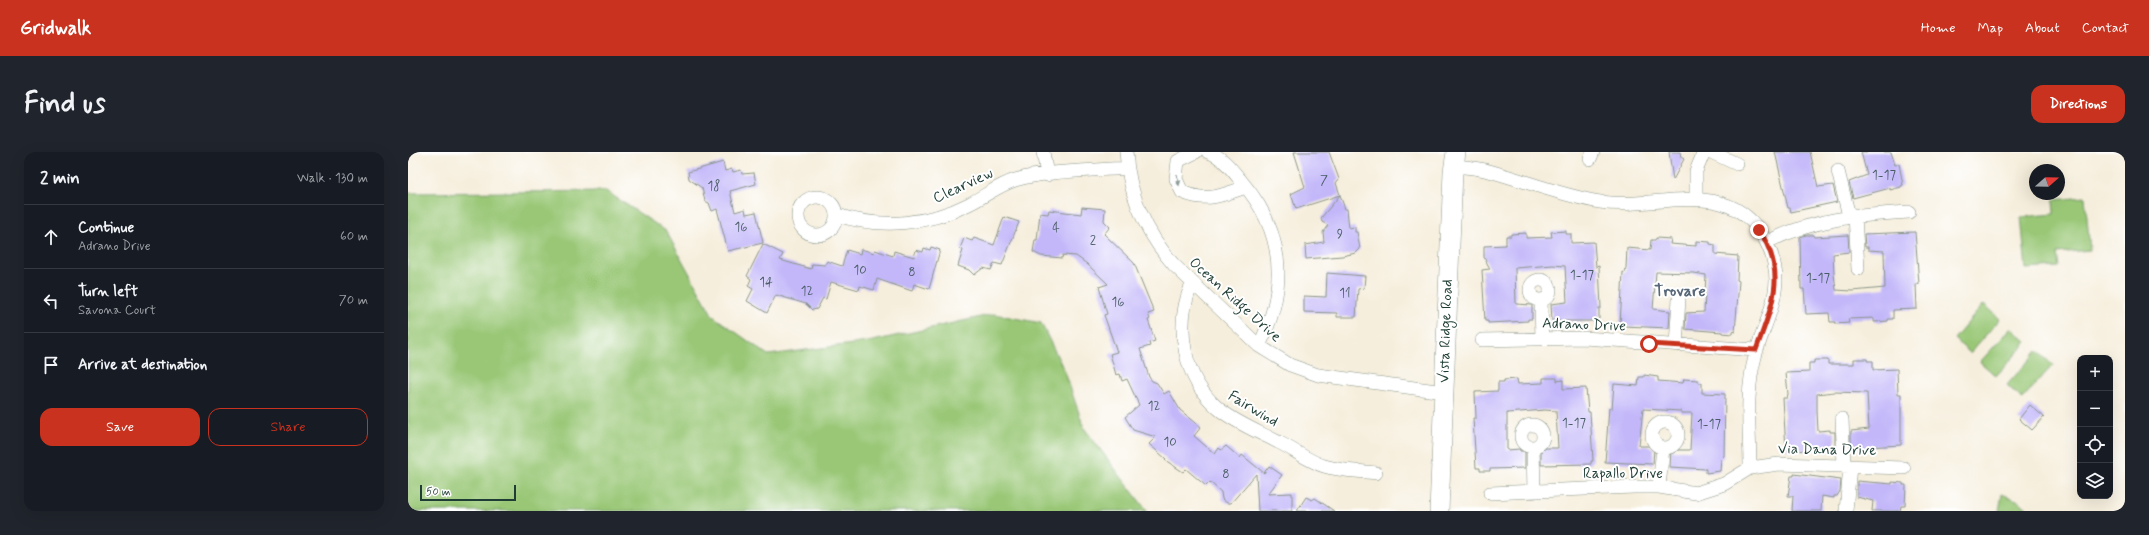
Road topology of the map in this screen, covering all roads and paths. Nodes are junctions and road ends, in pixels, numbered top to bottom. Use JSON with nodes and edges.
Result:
{"nodes":[{"id":1,"x":1043,"y":152,"type":"edge"},
{"id":2,"x":1126,"y":152,"type":"edge"},
{"id":3,"x":1196,"y":152,"type":"edge"},
{"id":4,"x":1208,"y":152,"type":"edge"},
{"id":5,"x":1704,"y":152,"type":"edge"},
{"id":6,"x":1711,"y":152,"type":"edge"},
{"id":7,"x":1455,"y":159,"type":"edge"},
{"id":8,"x":1737,"y":164,"type":"dead end"},
{"id":9,"x":1127,"y":168,"type":"junction"},
{"id":10,"x":1838,"y":171,"type":"dead end"},
{"id":11,"x":1047,"y":174,"type":"junction"},
{"id":12,"x":1246,"y":187,"type":"junction"},
{"id":13,"x":1696,"y":198,"type":"junction"},
{"id":14,"x":1909,"y":212,"type":"dead end"},
{"id":15,"x":837,"y":215,"type":"dead end"},
{"id":16,"x":1852,"y":216,"type":"junction"},
{"id":17,"x":1767,"y":242,"type":"junction"},
{"id":18,"x":1858,"y":269,"type":"dead end"},
{"id":19,"x":1192,"y":284,"type":"junction"},
{"id":20,"x":1679,"y":299,"type":"dead end"},
{"id":21,"x":1541,"y":301,"type":"dead end"},
{"id":22,"x":1542,"y":339,"type":"junction"},
{"id":23,"x":1482,"y":340,"type":"dead end"},
{"id":24,"x":1676,"y":345,"type":"junction"},
{"id":25,"x":1258,"y":346,"type":"junction"},
{"id":26,"x":1756,"y":350,"type":"junction"},
{"id":27,"x":1444,"y":392,"type":"junction"},
{"id":28,"x":1842,"y":419,"type":"dead end"},
{"id":29,"x":1533,"y":447,"type":"dead end"},
{"id":30,"x":1663,"y":448,"type":"dead end"},
{"id":31,"x":1847,"y":466,"type":"junction"},
{"id":32,"x":1750,"y":468,"type":"junction"},
{"id":33,"x":1904,"y":468,"type":"dead end"},
{"id":34,"x":1376,"y":473,"type":"dead end"},
{"id":35,"x":1660,"y":487,"type":"junction"},
{"id":36,"x":1534,"y":492,"type":"junction"},
{"id":37,"x":1490,"y":493,"type":"dead end"},
{"id":38,"x":1439,"y":511,"type":"edge"},
{"id":39,"x":1846,"y":511,"type":"edge"}],
"edges":[{"from":1,"to":11,"type":"street"},
{"from":2,"to":9,"type":"street","name":"Ocean Ridge Drive"},
{"from":3,"to":12,"type":"street","one_way":true},
{"from":4,"to":12,"type":"street"},
{"from":5,"to":13,"type":"street"},
{"from":6,"to":8,"type":"street"},
{"from":7,"to":13,"type":"street"},
{"from":7,"to":27,"type":"street","name":"Vista Ridge Road"},
{"from":9,"to":11,"type":"street","name":"Clearview"},
{"from":9,"to":19,"type":"street","name":"Ocean Ridge Drive"},
{"from":10,"to":16,"type":"street"},
{"from":11,"to":15,"type":"street","name":"Clearview"},
{"from":12,"to":25,"type":"street"},
{"from":13,"to":17,"type":"street"},
{"from":14,"to":16,"type":"street"},
{"from":16,"to":17,"type":"street"},
{"from":16,"to":18,"type":"street"},
{"from":17,"to":26,"type":"street"},
{"from":19,"to":25,"type":"street","name":"Ocean Ridge Drive"},
{"from":19,"to":34,"type":"street","name":"Fairwind"},
{"from":20,"to":24,"type":"street"},
{"from":21,"to":22,"type":"street"},
{"from":22,"to":23,"type":"street","name":"Adrano Drive"},
{"from":22,"to":24,"type":"street","name":"Adrano Drive"},
{"from":24,"to":26,"type":"street","name":"Adrano Drive"},
{"from":25,"to":27,"type":"street","name":"Ocean Ridge Drive"},
{"from":26,"to":32,"type":"street"},
{"from":27,"to":38,"type":"street","name":"Vista Ridge Road"},
{"from":28,"to":31,"type":"street"},
{"from":29,"to":36,"type":"street"},
{"from":30,"to":35,"type":"street"},
{"from":31,"to":32,"type":"street","name":"Via Dana Drive"},
{"from":31,"to":33,"type":"street","name":"Via Dana Drive"},
{"from":31,"to":39,"type":"street"},
{"from":32,"to":35,"type":"street","name":"Rapallo Drive"},
{"from":35,"to":36,"type":"street","name":"Rapallo Drive"},
{"from":36,"to":37,"type":"street","name":"Rapallo Drive"}]}
